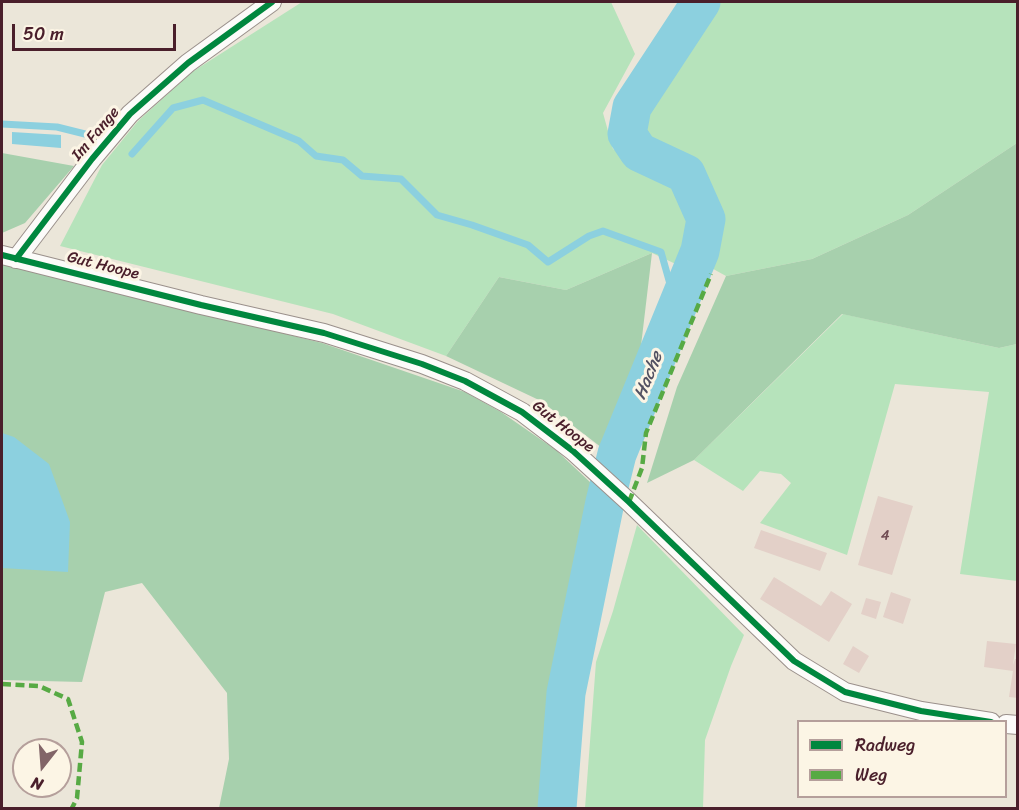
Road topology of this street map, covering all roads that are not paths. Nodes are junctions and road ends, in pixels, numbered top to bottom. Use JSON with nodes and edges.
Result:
{"nodes":[{"id":1,"x":272,"y":2,"type":"edge"},
{"id":2,"x":9,"y":257,"type":"edge"},
{"id":3,"x":978,"y":720,"type":"edge"}],
"edges":[{"from":1,"to":2,"type":"street","name":"Im Fange"},
{"from":2,"to":3,"type":"street","name":"Gut Hoope"}]}
